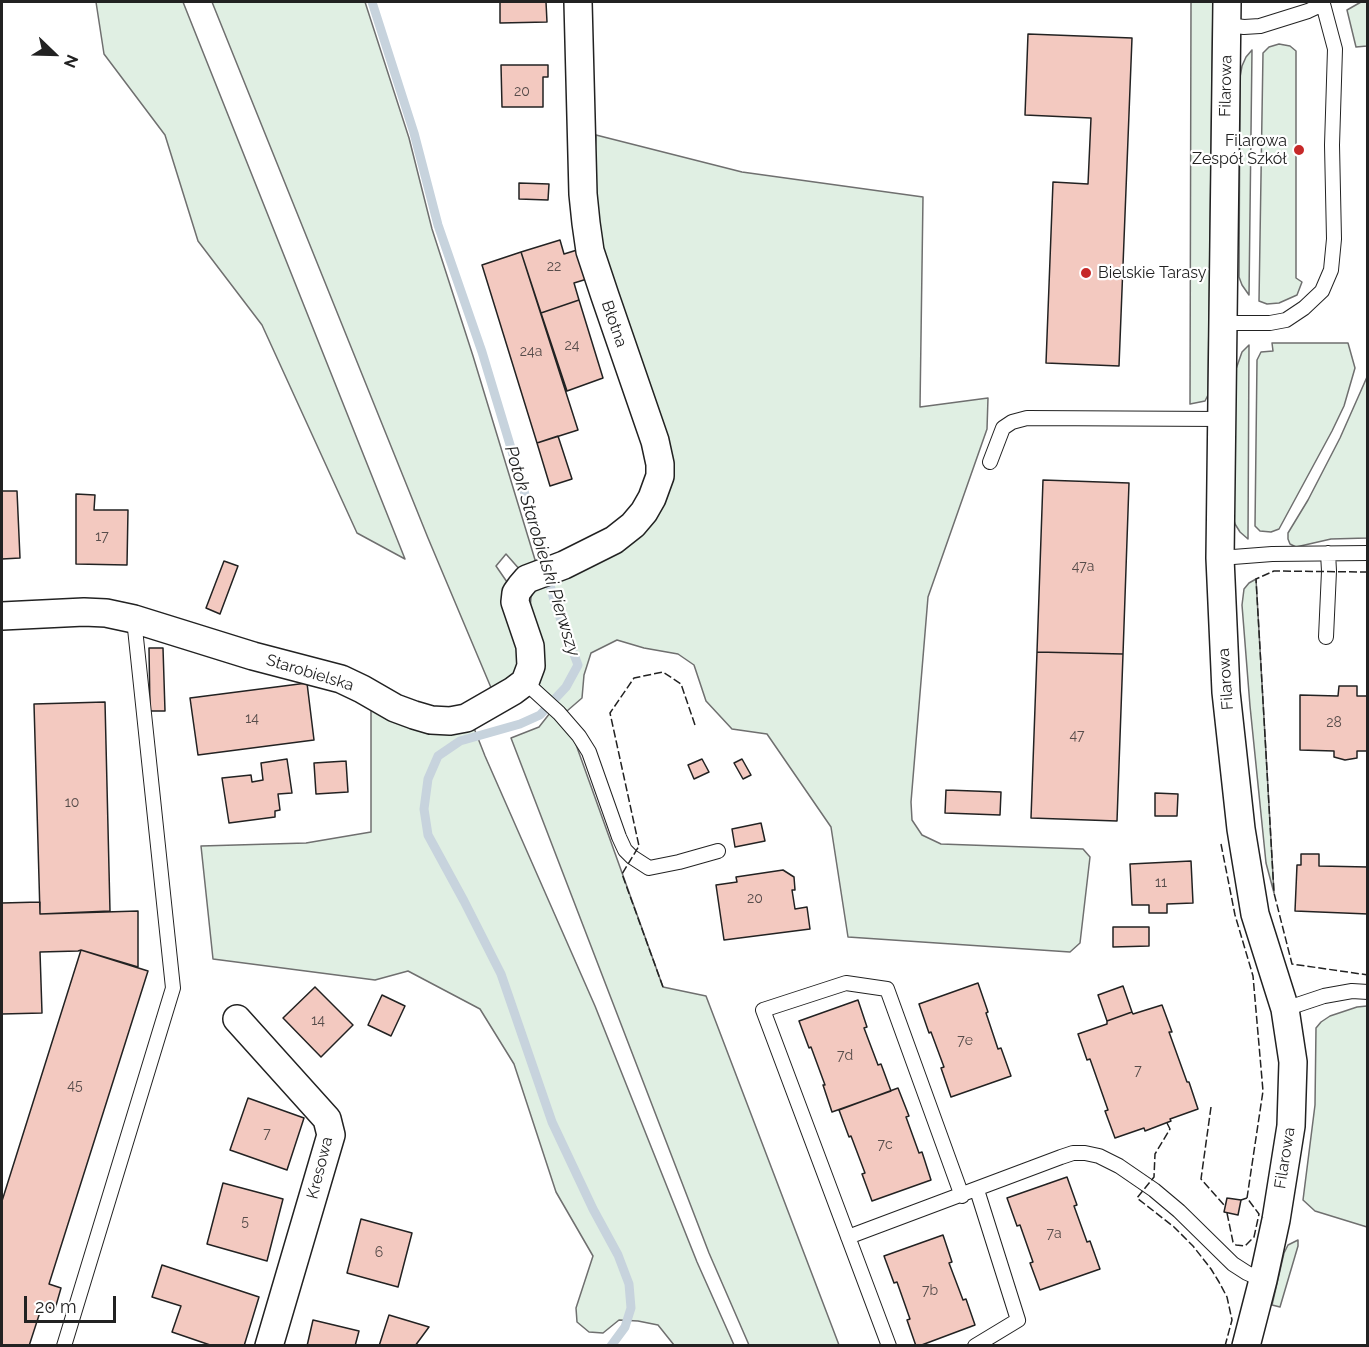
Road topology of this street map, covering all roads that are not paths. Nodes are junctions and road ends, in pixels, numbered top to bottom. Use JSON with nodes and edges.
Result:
{"nodes":[{"id":1,"x":578,"y":2,"type":"edge"},
{"id":2,"x":1227,"y":13,"type":"edge"},
{"id":3,"x":1223,"y":323,"type":"junction"},
{"id":4,"x":1221,"y":419,"type":"junction"},
{"id":5,"x":990,"y":462,"type":"dead end"},
{"id":6,"x":1328,"y":553,"type":"junction"},
{"id":7,"x":1368,"y":553,"type":"edge"},
{"id":8,"x":1220,"y":558,"type":"junction"},
{"id":9,"x":2,"y":615,"type":"edge"},
{"id":10,"x":134,"y":619,"type":"junction"},
{"id":11,"x":1326,"y":637,"type":"dead end"},
{"id":12,"x":532,"y":688,"type":"junction"},
{"id":13,"x":718,"y":851,"type":"dead end"},
{"id":14,"x":1368,"y":992,"type":"edge"},
{"id":15,"x":1285,"y":1009,"type":"junction"},
{"id":16,"x":237,"y":1019,"type":"dead end"},
{"id":17,"x":977,"y":1190,"type":"junction"},
{"id":18,"x":962,"y":1196,"type":"junction"},
{"id":19,"x":848,"y":1238,"type":"junction"},
{"id":20,"x":1263,"y":1280,"type":"junction"},
{"id":21,"x":64,"y":1346,"type":"edge"},
{"id":22,"x":269,"y":1346,"type":"edge"},
{"id":23,"x":889,"y":1346,"type":"edge"},
{"id":24,"x":975,"y":1346,"type":"edge"},
{"id":25,"x":1246,"y":1346,"type":"edge"}],
"edges":[{"from":1,"to":12,"type":"street","name":"Błotna"},
{"from":2,"to":3,"type":"street","name":"Filarowa"},
{"from":2,"to":3,"type":"lane"},
{"from":3,"to":4,"type":"street","name":"Filarowa"},
{"from":4,"to":5,"type":"lane"},
{"from":4,"to":8,"type":"street","name":"Filarowa"},
{"from":6,"to":7,"type":"lane"},
{"from":6,"to":8,"type":"lane"},
{"from":6,"to":11,"type":"lane"},
{"from":8,"to":15,"type":"street","name":"Filarowa"},
{"from":9,"to":10,"type":"street","name":"Starobielska"},
{"from":10,"to":12,"type":"street","name":"Starobielska"},
{"from":10,"to":21,"type":"lane"},
{"from":12,"to":13,"type":"lane"},
{"from":14,"to":15,"type":"lane"},
{"from":15,"to":20,"type":"street","name":"Filarowa"},
{"from":16,"to":22,"type":"street","name":"Kresowa"},
{"from":17,"to":18,"type":"lane"},
{"from":17,"to":20,"type":"lane"},
{"from":17,"to":24,"type":"lane"},
{"from":18,"to":19,"type":"lane"},
{"from":18,"to":19,"type":"lane"},
{"from":19,"to":23,"type":"lane"},
{"from":20,"to":25,"type":"street","name":"Filarowa"}]}
